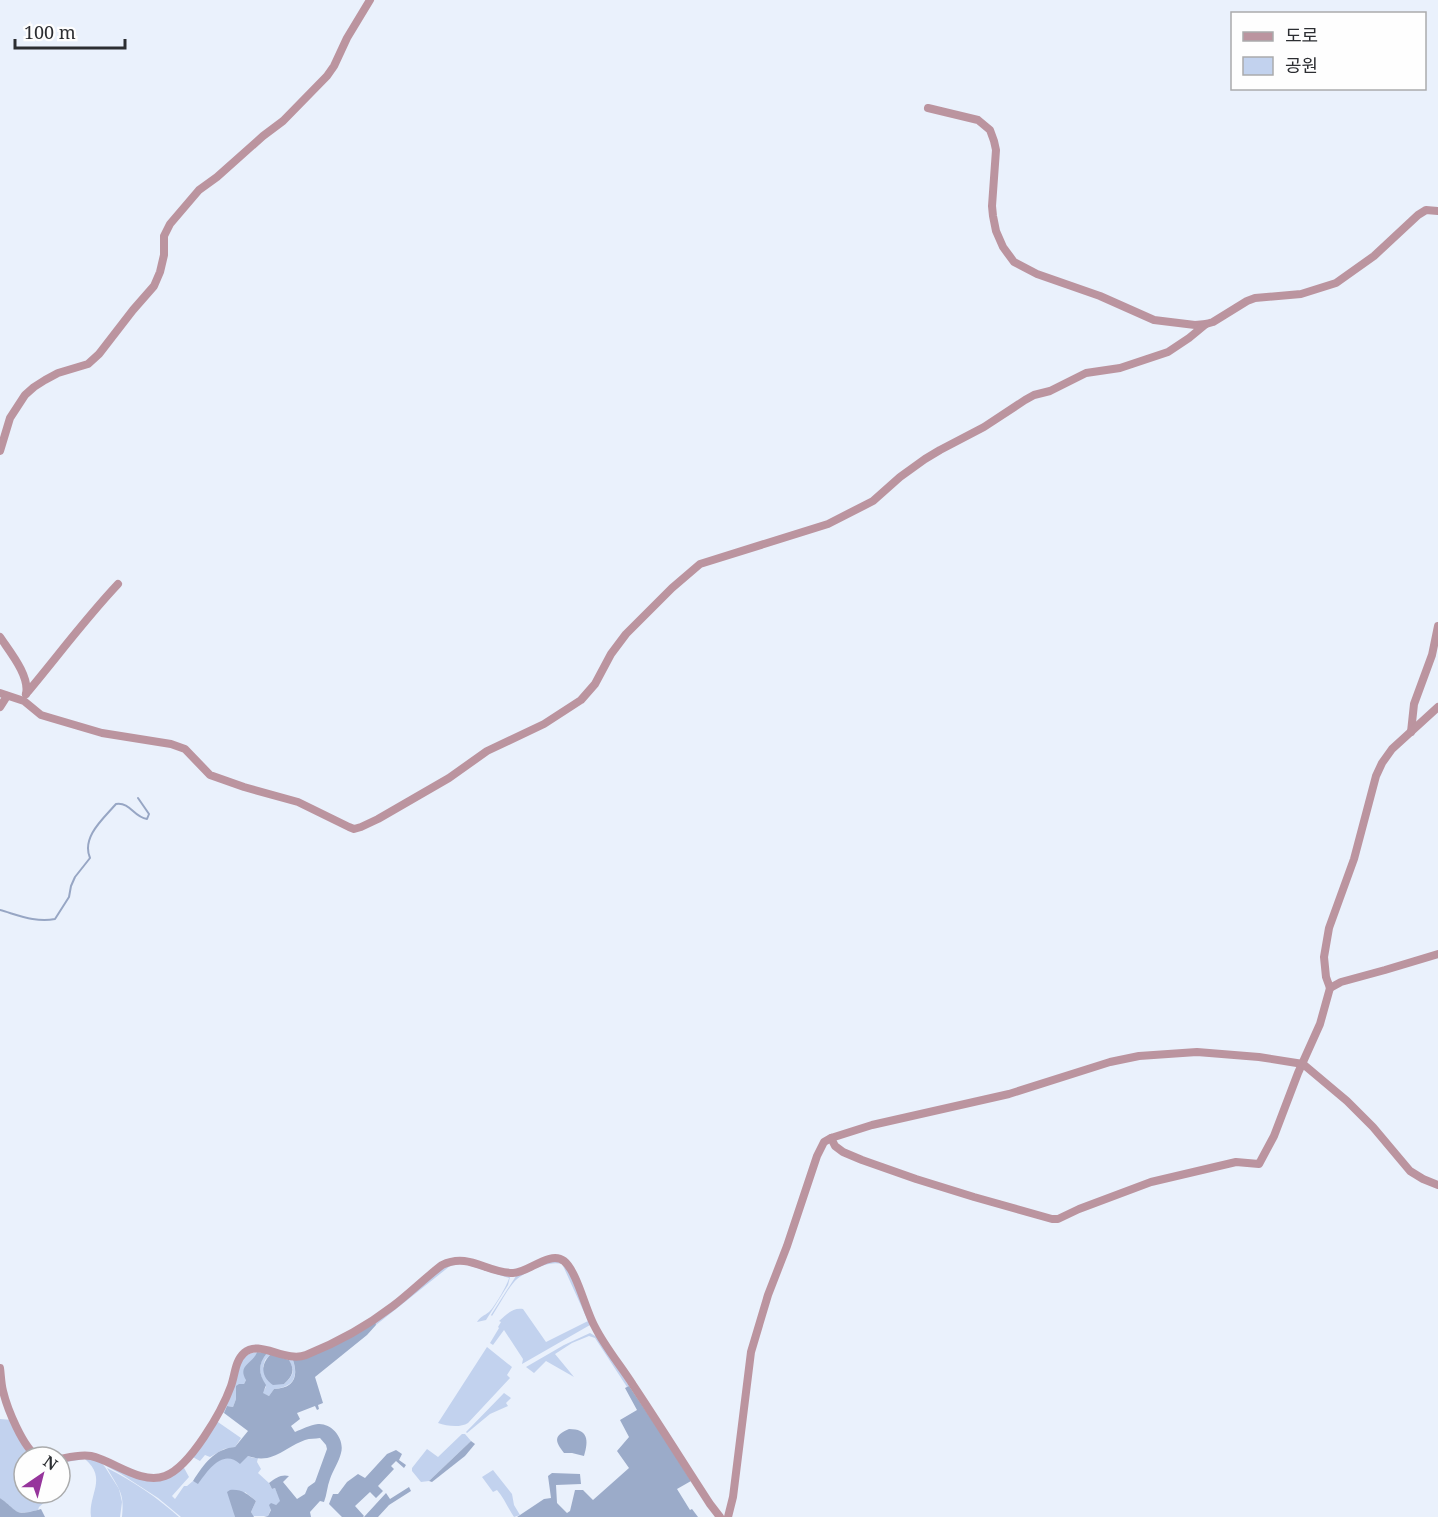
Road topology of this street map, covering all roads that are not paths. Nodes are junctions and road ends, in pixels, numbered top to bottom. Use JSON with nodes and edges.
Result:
{"nodes":[{"id":1,"x":370,"y":0,"type":"edge"},
{"id":2,"x":928,"y":108,"type":"dead end"},
{"id":3,"x":1438,"y":211,"type":"edge"},
{"id":4,"x":1206,"y":324,"type":"junction"},
{"id":5,"x":0,"y":451,"type":"edge"},
{"id":6,"x":118,"y":584,"type":"dead end"},
{"id":7,"x":1438,"y":626,"type":"edge"},
{"id":8,"x":0,"y":637,"type":"edge"},
{"id":9,"x":3,"y":695,"type":"edge"},
{"id":10,"x":25,"y":698,"type":"junction"},
{"id":11,"x":0,"y":706,"type":"edge"},
{"id":12,"x":1438,"y":707,"type":"edge"},
{"id":13,"x":1411,"y":732,"type":"junction"},
{"id":14,"x":1438,"y":954,"type":"edge"},
{"id":15,"x":1329,"y":988,"type":"junction"},
{"id":16,"x":1303,"y":1064,"type":"junction"},
{"id":17,"x":831,"y":1138,"type":"junction"},
{"id":18,"x":1438,"y":1185,"type":"edge"},
{"id":19,"x":0,"y":1368,"type":"edge"},
{"id":20,"x":2,"y":1394,"type":"edge"},
{"id":21,"x":27,"y":1445,"type":"edge"},
{"id":22,"x":72,"y":1457,"type":"edge"},
{"id":23,"x":720,"y":1517,"type":"edge"},
{"id":24,"x":728,"y":1517,"type":"edge"}],
"edges":[{"from":1,"to":5,"type":"street"},
{"from":2,"to":4,"type":"street"},
{"from":3,"to":4,"type":"street"},
{"from":4,"to":10,"type":"street"},
{"from":6,"to":10,"type":"street"},
{"from":7,"to":13,"type":"street"},
{"from":8,"to":10,"type":"street"},
{"from":9,"to":10,"type":"street"},
{"from":9,"to":11,"type":"street"},
{"from":12,"to":13,"type":"street"},
{"from":13,"to":15,"type":"street"},
{"from":14,"to":15,"type":"street"},
{"from":15,"to":16,"type":"street"},
{"from":16,"to":17,"type":"street"},
{"from":16,"to":17,"type":"street"},
{"from":16,"to":18,"type":"street"},
{"from":17,"to":24,"type":"street"},
{"from":19,"to":20,"type":"street"},
{"from":20,"to":21,"type":"street"},
{"from":22,"to":23,"type":"street"}]}
